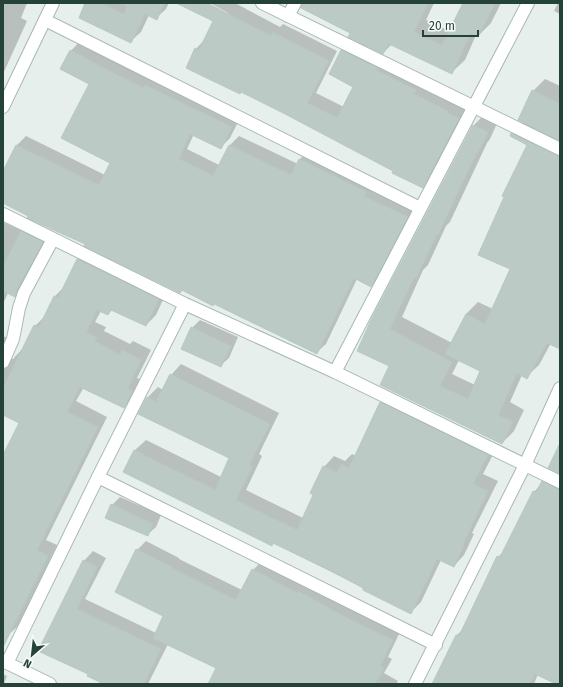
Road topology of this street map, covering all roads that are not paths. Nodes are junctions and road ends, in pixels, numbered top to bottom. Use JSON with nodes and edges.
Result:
{"nodes":[{"id":1,"x":53,"y":3,"type":"edge"},
{"id":2,"x":262,"y":3,"type":"edge"},
{"id":3,"x":295,"y":3,"type":"edge"},
{"id":4,"x":528,"y":3,"type":"edge"},
{"id":5,"x":288,"y":16,"type":"junction"},
{"id":6,"x":45,"y":20,"type":"junction"},
{"id":7,"x":3,"y":107,"type":"edge"},
{"id":8,"x":474,"y":107,"type":"junction"},
{"id":9,"x":560,"y":149,"type":"edge"},
{"id":10,"x":420,"y":208,"type":"junction"},
{"id":11,"x":3,"y":214,"type":"edge"},
{"id":12,"x":53,"y":239,"type":"junction"},
{"id":13,"x":185,"y":304,"type":"junction"},
{"id":14,"x":3,"y":362,"type":"edge"},
{"id":15,"x":335,"y":372,"type":"junction"},
{"id":16,"x":560,"y":388,"type":"edge"},
{"id":17,"x":525,"y":465,"type":"junction"},
{"id":18,"x":98,"y":477,"type":"junction"},
{"id":19,"x":560,"y":482,"type":"edge"},
{"id":20,"x":436,"y":645,"type":"junction"},
{"id":21,"x":5,"y":662,"type":"edge"},
{"id":22,"x":50,"y":684,"type":"edge"},
{"id":23,"x":416,"y":684,"type":"edge"}],
"edges":[{"from":1,"to":6,"type":"street"},
{"from":2,"to":5,"type":"street"},
{"from":3,"to":5,"type":"street"},
{"from":4,"to":8,"type":"street"},
{"from":5,"to":8,"type":"street"},
{"from":6,"to":7,"type":"street"},
{"from":6,"to":10,"type":"street"},
{"from":8,"to":9,"type":"street"},
{"from":8,"to":10,"type":"street"},
{"from":10,"to":15,"type":"street"},
{"from":11,"to":12,"type":"street"},
{"from":12,"to":13,"type":"street"},
{"from":12,"to":14,"type":"street"},
{"from":13,"to":15,"type":"street"},
{"from":13,"to":18,"type":"street"},
{"from":15,"to":17,"type":"street"},
{"from":16,"to":17,"type":"street"},
{"from":17,"to":19,"type":"street"},
{"from":17,"to":20,"type":"street"},
{"from":18,"to":20,"type":"street"},
{"from":18,"to":21,"type":"street"},
{"from":20,"to":23,"type":"street"},
{"from":21,"to":22,"type":"street"}]}
